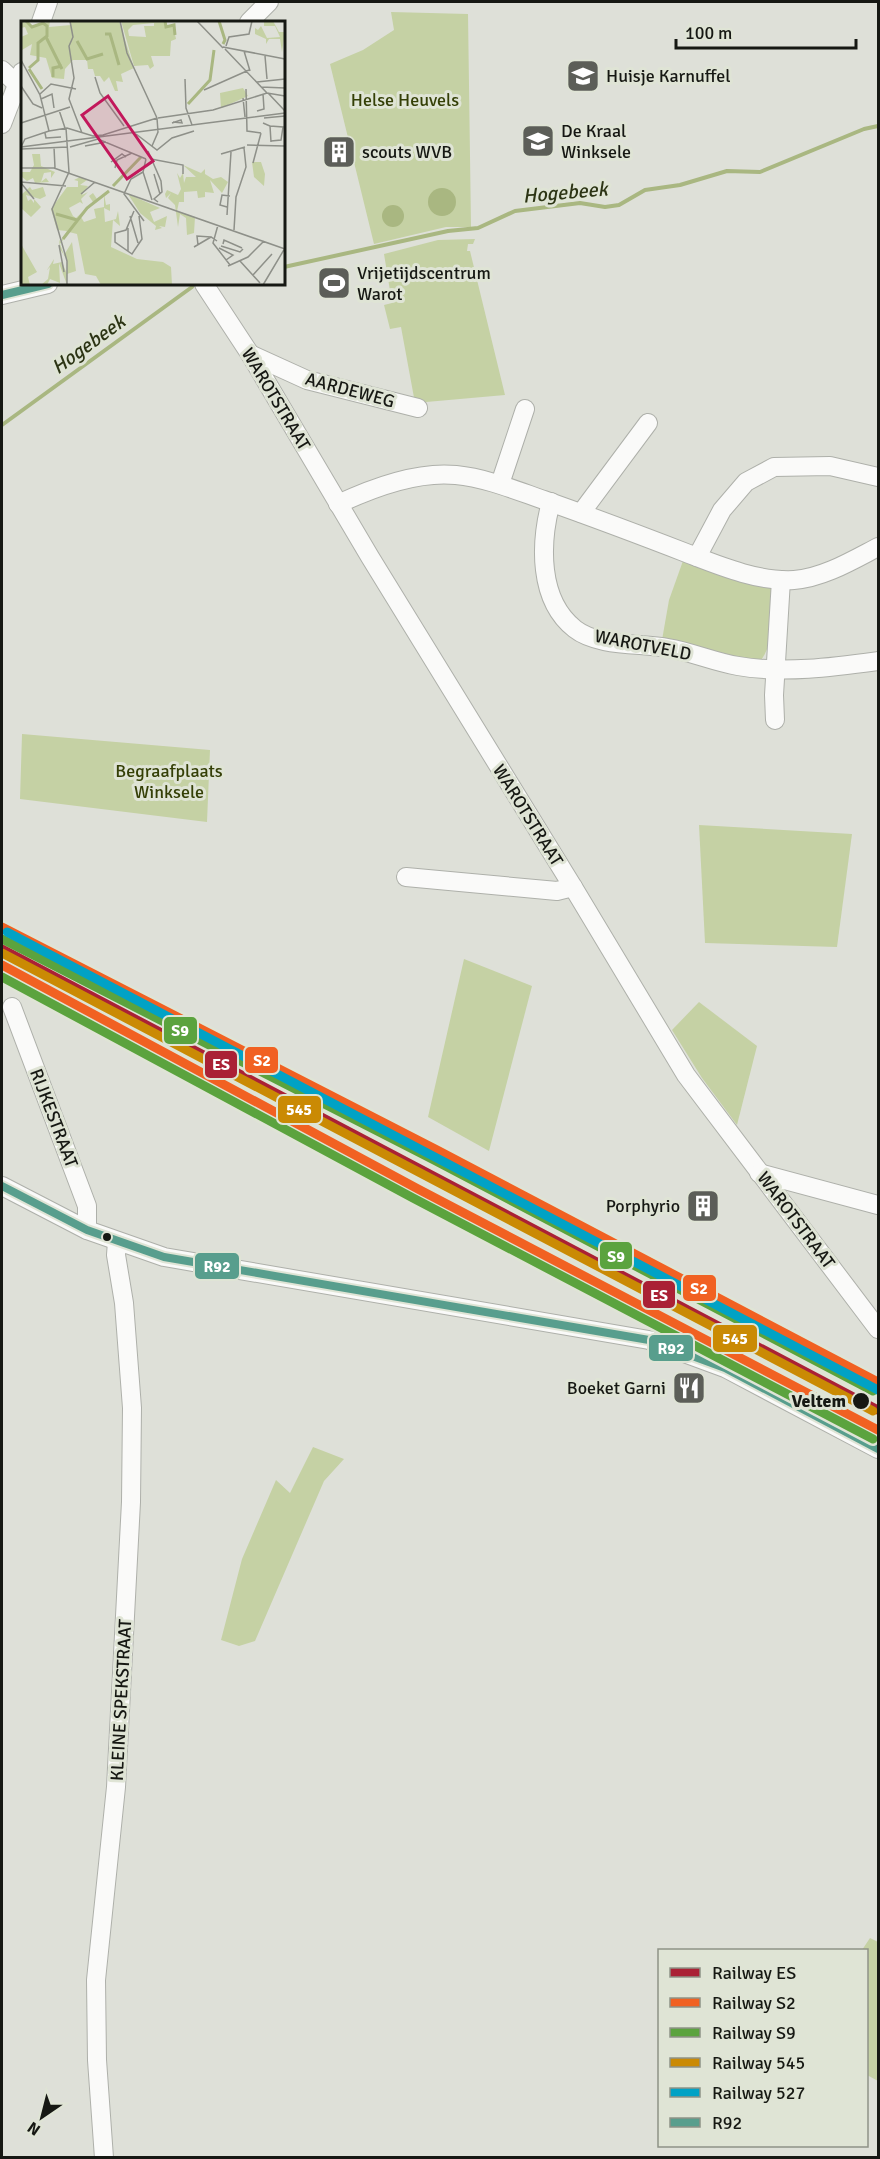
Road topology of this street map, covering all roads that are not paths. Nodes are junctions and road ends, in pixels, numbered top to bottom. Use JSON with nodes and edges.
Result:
{"nodes":[{"id":1,"x":48,"y":2,"type":"edge"},
{"id":2,"x":269,"y":2,"type":"edge"},
{"id":3,"x":40,"y":21,"type":"edge"},
{"id":4,"x":250,"y":21,"type":"edge"},
{"id":5,"x":2,"y":70,"type":"edge"},
{"id":6,"x":19,"y":88,"type":"edge"},
{"id":7,"x":2,"y":124,"type":"edge"},
{"id":8,"x":44,"y":285,"type":"edge"},
{"id":9,"x":205,"y":285,"type":"edge"},
{"id":10,"x":2,"y":295,"type":"edge"},
{"id":11,"x":250,"y":354,"type":"junction"},
{"id":12,"x":418,"y":408,"type":"dead end"},
{"id":13,"x":525,"y":409,"type":"dead end"},
{"id":14,"x":648,"y":423,"type":"dead end"},
{"id":15,"x":879,"y":477,"type":"edge"},
{"id":16,"x":500,"y":484,"type":"junction"},
{"id":17,"x":551,"y":502,"type":"junction"},
{"id":18,"x":338,"y":504,"type":"junction"},
{"id":19,"x":581,"y":513,"type":"junction"},
{"id":20,"x":879,"y":547,"type":"edge"},
{"id":21,"x":697,"y":557,"type":"junction"},
{"id":22,"x":781,"y":580,"type":"junction"},
{"id":23,"x":879,"y":661,"type":"edge"},
{"id":24,"x":775,"y":668,"type":"junction"},
{"id":25,"x":775,"y":720,"type":"dead end"},
{"id":26,"x":406,"y":877,"type":"dead end"},
{"id":27,"x":573,"y":887,"type":"junction"},
{"id":28,"x":12,"y":1007,"type":"dead end"},
{"id":29,"x":759,"y":1173,"type":"junction"},
{"id":30,"x":2,"y":1186,"type":"edge"},
{"id":31,"x":879,"y":1205,"type":"edge"},
{"id":32,"x":87,"y":1230,"type":"junction"},
{"id":33,"x":117,"y":1242,"type":"junction"},
{"id":34,"x":879,"y":1329,"type":"edge"},
{"id":35,"x":879,"y":1449,"type":"edge"},
{"id":36,"x":104,"y":2157,"type":"edge"}],
"edges":[{"from":1,"to":3,"type":"street"},
{"from":2,"to":4,"type":"street"},
{"from":5,"to":6,"type":"street"},
{"from":6,"to":7,"type":"street"},
{"from":8,"to":10,"type":"street"},
{"from":9,"to":11,"type":"street","name":"WAROTSTRAAT"},
{"from":11,"to":12,"type":"street","name":"AARDEWEG"},
{"from":11,"to":18,"type":"street","name":"WAROTSTRAAT"},
{"from":13,"to":16,"type":"street"},
{"from":14,"to":19,"type":"street"},
{"from":15,"to":21,"type":"street"},
{"from":16,"to":17,"type":"street"},
{"from":16,"to":18,"type":"street"},
{"from":17,"to":19,"type":"street"},
{"from":17,"to":24,"type":"street","name":"WAROTVELD"},
{"from":18,"to":27,"type":"street","name":"WAROTSTRAAT"},
{"from":19,"to":21,"type":"street"},
{"from":20,"to":22,"type":"street"},
{"from":21,"to":22,"type":"street"},
{"from":22,"to":24,"type":"street"},
{"from":23,"to":24,"type":"street","name":"WAROTVELD"},
{"from":24,"to":25,"type":"street"},
{"from":26,"to":27,"type":"street"},
{"from":27,"to":29,"type":"street","name":"WAROTSTRAAT"},
{"from":28,"to":32,"type":"street","name":"RIJKESTRAAT"},
{"from":29,"to":31,"type":"street"},
{"from":29,"to":34,"type":"street","name":"WAROTSTRAAT"},
{"from":30,"to":32,"type":"street"},
{"from":32,"to":33,"type":"street"},
{"from":33,"to":35,"type":"street"},
{"from":33,"to":36,"type":"street","name":"KLEINE SPEKSTRAAT"}]}
